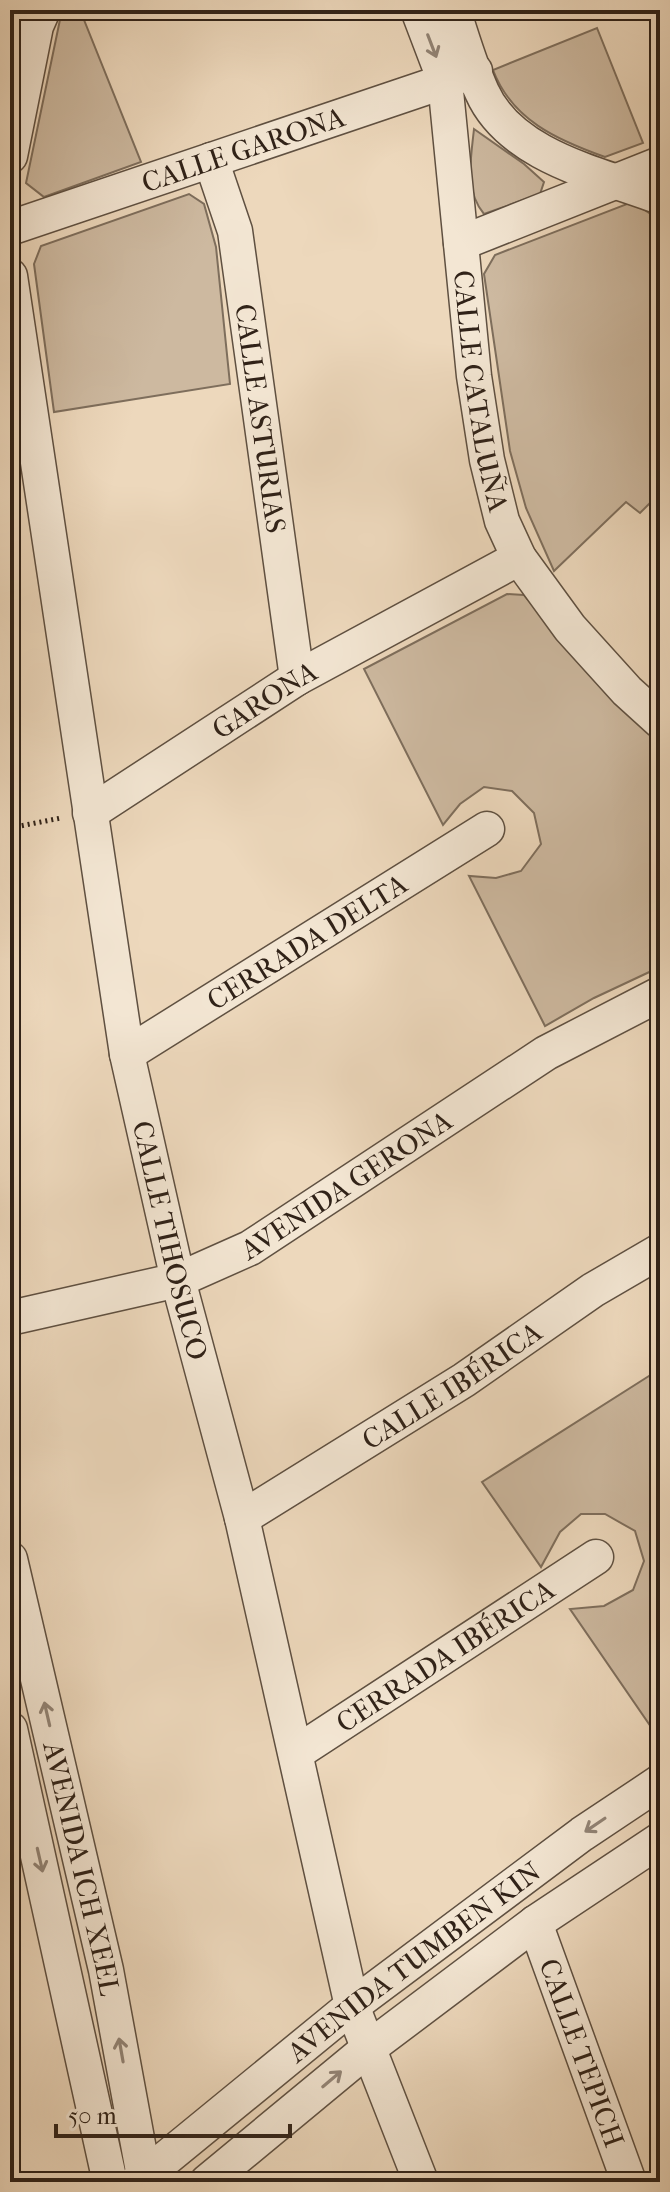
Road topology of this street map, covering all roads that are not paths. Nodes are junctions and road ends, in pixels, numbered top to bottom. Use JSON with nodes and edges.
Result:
{"nodes":[{"id":1,"x":43,"y":10,"type":"edge"},
{"id":2,"x":418,"y":10,"type":"edge"},
{"id":3,"x":453,"y":10,"type":"edge"},
{"id":4,"x":460,"y":76,"type":"junction"},
{"id":5,"x":10,"y":156,"type":"edge"},
{"id":6,"x":211,"y":160,"type":"junction"},
{"id":7,"x":660,"y":164,"type":"edge"},
{"id":8,"x":618,"y":181,"type":"junction"},
{"id":9,"x":660,"y":197,"type":"edge"},
{"id":10,"x":10,"y":228,"type":"edge"},
{"id":11,"x":461,"y":243,"type":"junction"},
{"id":12,"x":10,"y":276,"type":"edge"},
{"id":13,"x":519,"y":558,"type":"junction"},
{"id":14,"x":297,"y":678,"type":"junction"},
{"id":15,"x":660,"y":721,"type":"edge"},
{"id":16,"x":90,"y":813,"type":"junction"},
{"id":17,"x":487,"y":829,"type":"dead end"},
{"id":18,"x":660,"y":994,"type":"edge"},
{"id":19,"x":127,"y":1054,"type":"junction"},
{"id":20,"x":660,"y":1251,"type":"edge"},
{"id":21,"x":178,"y":1280,"type":"junction"},
{"id":22,"x":10,"y":1318,"type":"edge"},
{"id":23,"x":242,"y":1518,"type":"junction"},
{"id":24,"x":596,"y":1557,"type":"dead end"},
{"id":25,"x":10,"y":1559,"type":"edge"},
{"id":26,"x":10,"y":1729,"type":"edge"},
{"id":27,"x":296,"y":1753,"type":"junction"},
{"id":28,"x":660,"y":1782,"type":"edge"},
{"id":29,"x":660,"y":1840,"type":"edge"},
{"id":30,"x":535,"y":1923,"type":"junction"},
{"id":31,"x":352,"y":2006,"type":"junction"},
{"id":32,"x":369,"y":2048,"type":"junction"},
{"id":33,"x":134,"y":2180,"type":"edge"},
{"id":34,"x":207,"y":2182,"type":"edge"},
{"id":35,"x":421,"y":2182,"type":"edge"},
{"id":36,"x":629,"y":2182,"type":"edge"}],
"edges":[{"from":1,"to":5,"type":"street"},
{"from":2,"to":4,"type":"street","name":"CALLE CATALUÑA","one_way":true},
{"from":3,"to":4,"type":"street"},
{"from":4,"to":6,"type":"street","name":"CALLE GARONA"},
{"from":4,"to":8,"type":"street"},
{"from":4,"to":11,"type":"street","name":"CALLE CATALUÑA"},
{"from":6,"to":10,"type":"street","name":"CALLE GARONA"},
{"from":6,"to":14,"type":"street","name":"CALLE ASTURIAS"},
{"from":7,"to":8,"type":"street"},
{"from":8,"to":9,"type":"street"},
{"from":8,"to":11,"type":"street"},
{"from":11,"to":13,"type":"street","name":"CALLE CATALUÑA"},
{"from":12,"to":16,"type":"street","name":"CALLE TIHOSUCO"},
{"from":13,"to":14,"type":"street","name":"GARONA"},
{"from":13,"to":15,"type":"street","name":"CALLE CATALUÑA"},
{"from":14,"to":16,"type":"street","name":"GARONA"},
{"from":16,"to":19,"type":"street","name":"CALLE TIHOSUCO"},
{"from":17,"to":19,"type":"street","name":"CERRADA DELTA"},
{"from":18,"to":21,"type":"street","name":"AVENIDA GERONA"},
{"from":19,"to":21,"type":"street","name":"CALLE TIHOSUCO"},
{"from":20,"to":23,"type":"street","name":"CALLE IBÉRICA"},
{"from":21,"to":22,"type":"street","name":"AVENIDA GERONA"},
{"from":21,"to":23,"type":"street","name":"CALLE TIHOSUCO"},
{"from":23,"to":27,"type":"street","name":"CALLE TIHOSUCO"},
{"from":24,"to":27,"type":"street","name":"CERRADA IBÉRICA"},
{"from":33,"to":25,"type":"street","name":"AVENIDA ICH XEEL","one_way":true},
{"from":26,"to":33,"type":"street","one_way":true},
{"from":27,"to":31,"type":"street","name":"CALLE TIHOSUCO"},
{"from":28,"to":31,"type":"street","name":"AVENIDA TUMBEN KIN","one_way":true},
{"from":29,"to":30,"type":"street","name":"AVENIDA TUMBEN KIN"},
{"from":30,"to":32,"type":"street","name":"AVENIDA TUMBEN KIN"},
{"from":30,"to":36,"type":"street","name":"CALLE TEPICH"},
{"from":31,"to":32,"type":"street","name":"CALLE TIHOSUCO"},
{"from":31,"to":33,"type":"street","name":"AVENIDA TUMBEN KIN"},
{"from":34,"to":32,"type":"street","name":"AVENIDA TUMBEN KIN","one_way":true},
{"from":32,"to":35,"type":"street","name":"CALLE TIHOSUCO"}]}
